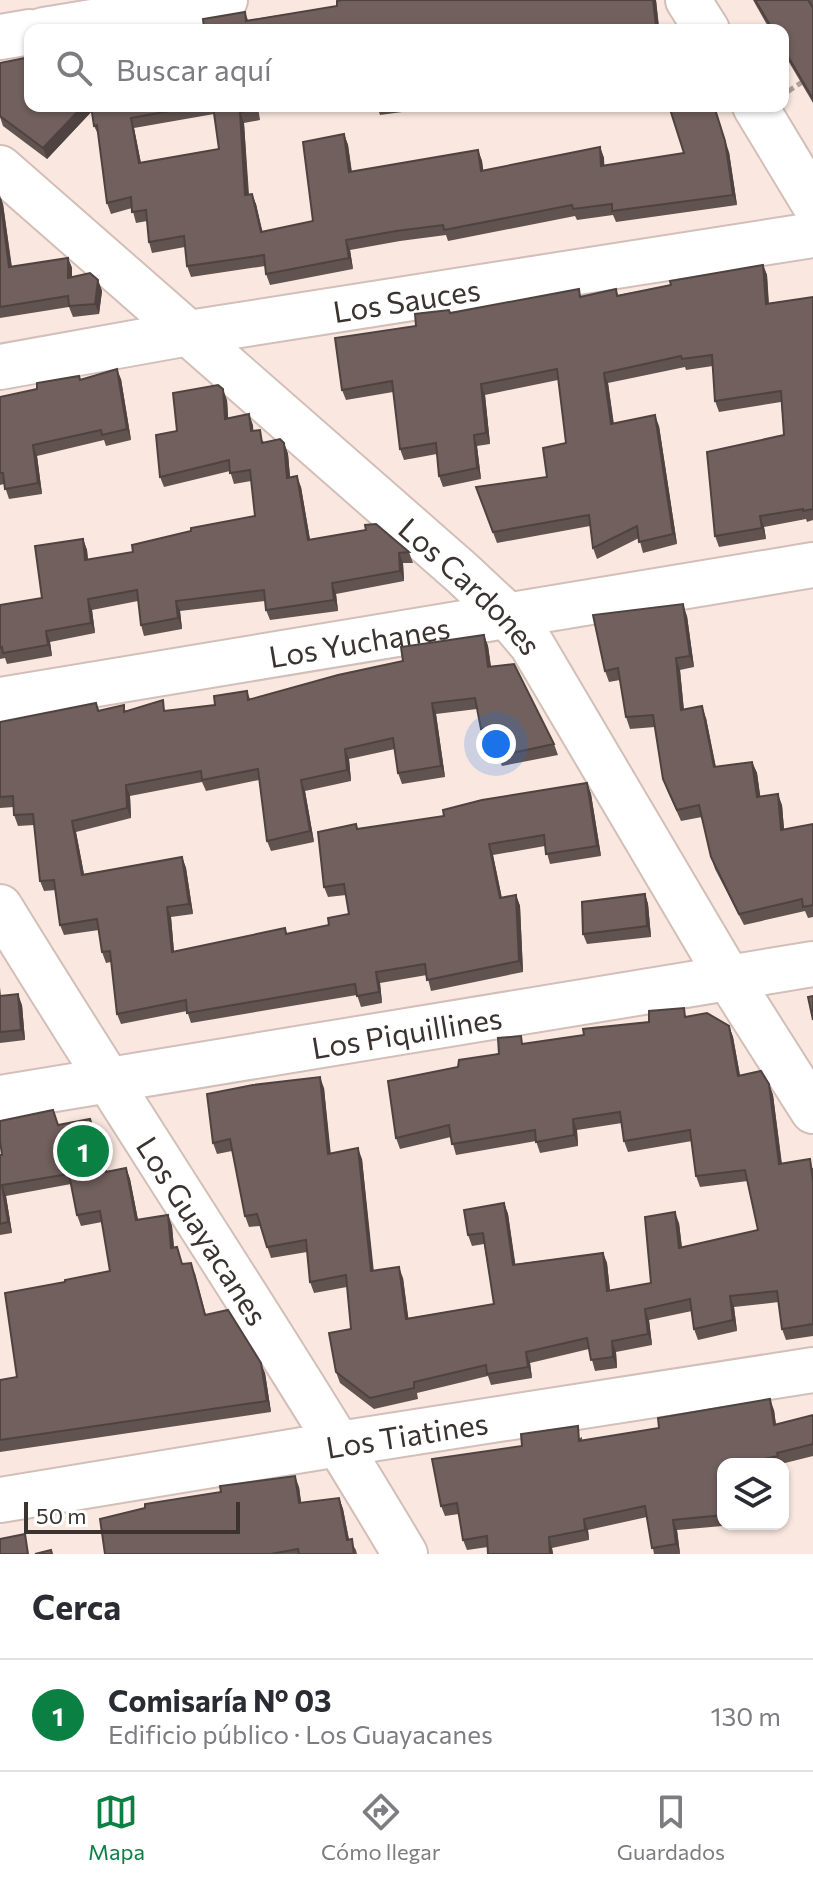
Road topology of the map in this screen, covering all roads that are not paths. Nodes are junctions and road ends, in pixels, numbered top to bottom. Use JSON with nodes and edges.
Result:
{"nodes":[{"id":1,"x":225,"y":0,"type":"edge"},
{"id":2,"x":80,"y":24,"type":"edge"},
{"id":3,"x":24,"y":33,"type":"edge"},
{"id":4,"x":0,"y":37,"type":"edge"},
{"id":5,"x":759,"y":112,"type":"edge"},
{"id":6,"x":0,"y":168,"type":"edge"},
{"id":7,"x":813,"y":202,"type":"edge"},
{"id":8,"x":813,"y":235,"type":"edge"},
{"id":9,"x":189,"y":333,"type":"junction"},
{"id":10,"x":0,"y":367,"type":"edge"},
{"id":11,"x":813,"y":565,"type":"edge"},
{"id":12,"x":506,"y":614,"type":"junction"},
{"id":13,"x":0,"y":700,"type":"edge"},
{"id":14,"x":0,"y":907,"type":"edge"},
{"id":15,"x":813,"y":964,"type":"edge"},
{"id":16,"x":728,"y":977,"type":"junction"},
{"id":17,"x":105,"y":1079,"type":"junction"},
{"id":18,"x":0,"y":1098,"type":"edge"},
{"id":19,"x":813,"y":1111,"type":"edge"},
{"id":20,"x":813,"y":1370,"type":"edge"},
{"id":21,"x":339,"y":1444,"type":"junction"},
{"id":22,"x":0,"y":1500,"type":"edge"},
{"id":23,"x":405,"y":1554,"type":"edge"}],
"edges":[{"from":1,"to":2,"type":"street"},
{"from":3,"to":4,"type":"street"},
{"from":5,"to":7,"type":"street"},
{"from":6,"to":9,"type":"street","name":"Los Cardones"},
{"from":8,"to":9,"type":"street","name":"Los Sauces"},
{"from":9,"to":10,"type":"street","name":"Los Sauces"},
{"from":9,"to":12,"type":"street","name":"Los Cardones"},
{"from":11,"to":12,"type":"street","name":"Los Yuchanes"},
{"from":12,"to":13,"type":"street","name":"Los Yuchanes"},
{"from":12,"to":16,"type":"street","name":"Los Cardones"},
{"from":14,"to":17,"type":"street","name":"Los Guayacanes"},
{"from":15,"to":16,"type":"street","name":"Los Piquillines"},
{"from":16,"to":17,"type":"street","name":"Los Piquillines"},
{"from":16,"to":19,"type":"street","name":"Los Cardones"},
{"from":17,"to":18,"type":"street","name":"Los Piquillines"},
{"from":17,"to":21,"type":"street","name":"Los Guayacanes"},
{"from":20,"to":21,"type":"street","name":"Los Tiatines"},
{"from":21,"to":22,"type":"street","name":"Los Tiatines"},
{"from":21,"to":23,"type":"street","name":"Los Guayacanes"}]}
